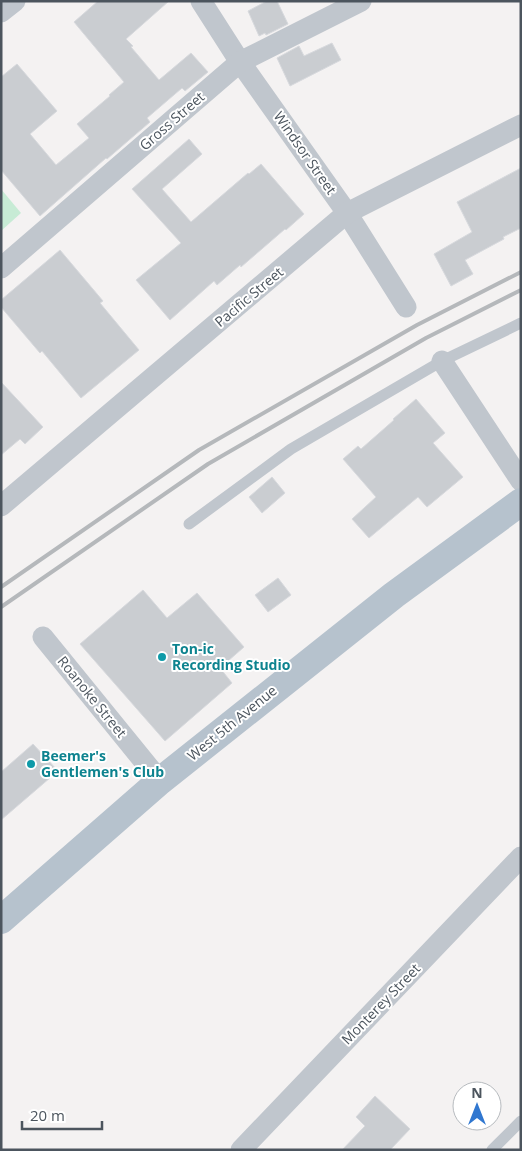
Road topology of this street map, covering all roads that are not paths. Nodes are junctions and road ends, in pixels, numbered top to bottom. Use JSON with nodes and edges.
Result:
{"nodes":[{"id":1,"x":15,"y":1,"type":"edge"},
{"id":2,"x":201,"y":1,"type":"edge"},
{"id":3,"x":360,"y":1,"type":"edge"},
{"id":4,"x":1,"y":12,"type":"edge"},
{"id":5,"x":240,"y":62,"type":"junction"},
{"id":6,"x":521,"y":124,"type":"edge"},
{"id":7,"x":347,"y":213,"type":"junction"},
{"id":8,"x":1,"y":268,"type":"edge"},
{"id":9,"x":406,"y":307,"type":"dead end"},
{"id":10,"x":521,"y":323,"type":"edge"},
{"id":11,"x":442,"y":361,"type":"junction"},
{"id":12,"x":521,"y":481,"type":"edge"},
{"id":13,"x":521,"y":502,"type":"edge"},
{"id":14,"x":1,"y":506,"type":"edge"},
{"id":15,"x":189,"y":524,"type":"dead end"},
{"id":16,"x":43,"y":637,"type":"dead end"},
{"id":17,"x":160,"y":781,"type":"junction"},
{"id":18,"x":521,"y":857,"type":"edge"},
{"id":19,"x":1,"y":920,"type":"edge"},
{"id":20,"x":521,"y":1121,"type":"edge"},
{"id":21,"x":241,"y":1150,"type":"edge"},
{"id":22,"x":492,"y":1150,"type":"edge"}],
"edges":[{"from":1,"to":4,"type":"street"},
{"from":2,"to":5,"type":"street","name":"Windsor Street"},
{"from":3,"to":5,"type":"street","name":"Gross Street"},
{"from":5,"to":7,"type":"street","name":"Windsor Street"},
{"from":5,"to":8,"type":"street","name":"Gross Street"},
{"from":6,"to":7,"type":"street","name":"Pacific Street"},
{"from":7,"to":9,"type":"street","name":"Windsor Street"},
{"from":7,"to":14,"type":"street","name":"Pacific Street"},
{"from":10,"to":11,"type":"lane"},
{"from":11,"to":12,"type":"street"},
{"from":11,"to":15,"type":"lane"},
{"from":13,"to":17,"type":"main road","name":"West 5th Avenue"},
{"from":16,"to":17,"type":"street","name":"Roanoke Street"},
{"from":17,"to":19,"type":"main road","name":"West 5th Avenue"},
{"from":18,"to":21,"type":"street","name":"Monterey Street"},
{"from":20,"to":22,"type":"lane"}]}
